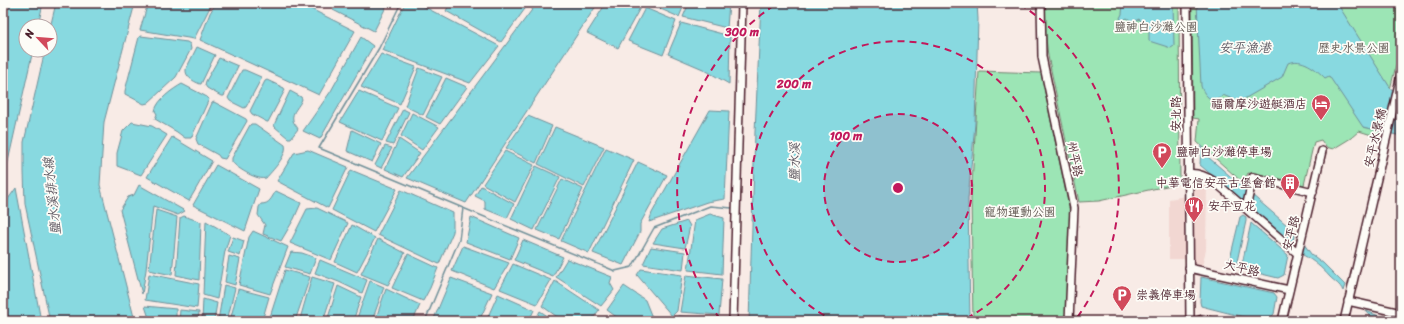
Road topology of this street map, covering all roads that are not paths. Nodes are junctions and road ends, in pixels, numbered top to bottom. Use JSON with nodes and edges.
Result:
{"nodes":[{"id":1,"x":742,"y":3,"type":"edge"},
{"id":2,"x":1041,"y":3,"type":"edge"},
{"id":3,"x":1187,"y":3,"type":"edge"},
{"id":4,"x":1401,"y":75,"type":"edge"},
{"id":5,"x":1322,"y":151,"type":"dead end"},
{"id":6,"x":1188,"y":174,"type":"junction"},
{"id":7,"x":1313,"y":192,"type":"junction"},
{"id":8,"x":1246,"y":208,"type":"junction"},
{"id":9,"x":1297,"y":253,"type":"junction"},
{"id":10,"x":1189,"y":268,"type":"junction"},
{"id":11,"x":1289,"y":290,"type":"junction"},
{"id":12,"x":1348,"y":301,"type":"junction"},
{"id":13,"x":1401,"y":313,"type":"edge"},
{"id":14,"x":733,"y":321,"type":"edge"},
{"id":15,"x":1069,"y":321,"type":"edge"},
{"id":16,"x":1190,"y":321,"type":"edge"},
{"id":17,"x":1198,"y":321,"type":"edge"},
{"id":18,"x":1210,"y":321,"type":"edge"},
{"id":19,"x":1282,"y":321,"type":"edge"},
{"id":20,"x":1344,"y":321,"type":"edge"}],
"edges":[{"from":1,"to":14,"type":"street"},
{"from":2,"to":15,"type":"street","name":"州平路"},
{"from":3,"to":6,"type":"street","name":"安北路"},
{"from":4,"to":12,"type":"street","name":"安平水景橋"},
{"from":5,"to":7,"type":"street","name":"安平路"},
{"from":6,"to":8,"type":"street"},
{"from":6,"to":10,"type":"street","name":"安北路"},
{"from":7,"to":8,"type":"street"},
{"from":7,"to":9,"type":"street","name":"安平路"},
{"from":8,"to":9,"type":"street"},
{"from":9,"to":11,"type":"street","name":"安平路"},
{"from":10,"to":11,"type":"street","name":"大平路"},
{"from":10,"to":16,"type":"street","name":"安北路"},
{"from":11,"to":19,"type":"street","name":"安平路"},
{"from":12,"to":13,"type":"street"},
{"from":12,"to":20,"type":"street"},
{"from":17,"to":18,"type":"street"}]}
